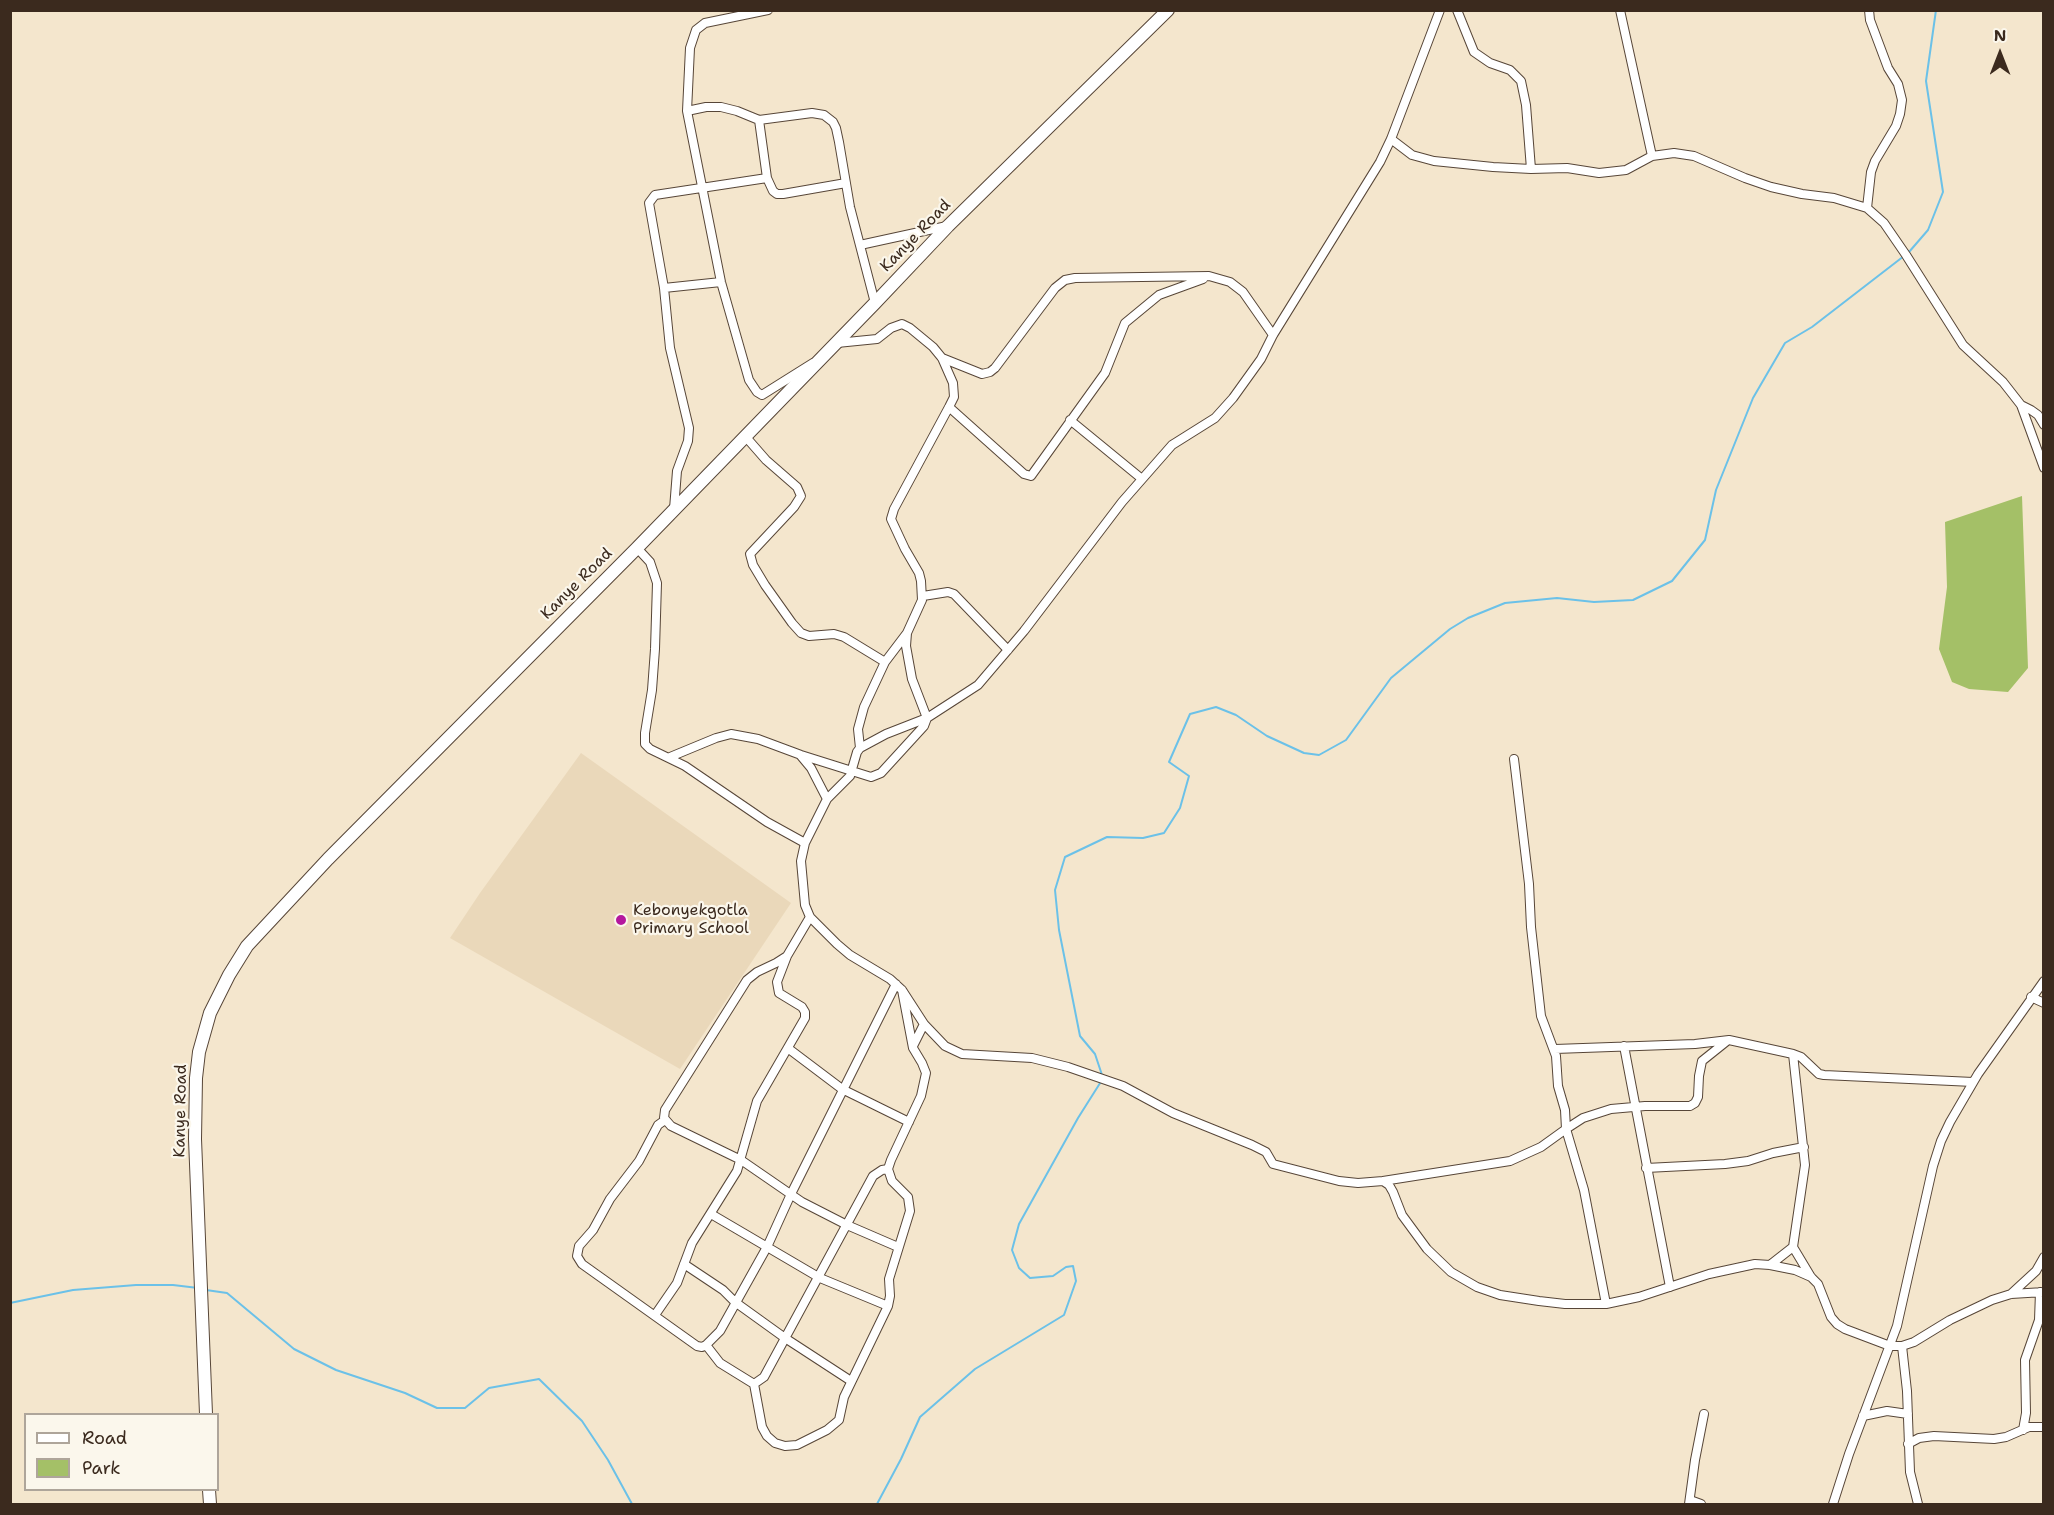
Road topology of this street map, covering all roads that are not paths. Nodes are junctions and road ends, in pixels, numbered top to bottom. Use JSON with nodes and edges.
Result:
{"nodes":[{"id":1,"x":768,"y":10,"type":"edge"},
{"id":2,"x":1168,"y":10,"type":"edge"},
{"id":3,"x":1440,"y":10,"type":"edge"},
{"id":4,"x":1457,"y":10,"type":"edge"},
{"id":5,"x":1620,"y":10,"type":"edge"},
{"id":6,"x":1869,"y":10,"type":"edge"},
{"id":7,"x":687,"y":111,"type":"junction"},
{"id":8,"x":759,"y":120,"type":"junction"},
{"id":9,"x":1391,"y":139,"type":"junction"},
{"id":10,"x":1652,"y":156,"type":"junction"},
{"id":11,"x":1531,"y":169,"type":"junction"},
{"id":12,"x":767,"y":178,"type":"junction"},
{"id":13,"x":846,"y":183,"type":"junction"},
{"id":14,"x":703,"y":186,"type":"junction"},
{"id":15,"x":1867,"y":208,"type":"junction"},
{"id":16,"x":948,"y":226,"type":"junction"},
{"id":17,"x":860,"y":245,"type":"junction"},
{"id":18,"x":1209,"y":276,"type":"junction"},
{"id":19,"x":721,"y":282,"type":"junction"},
{"id":20,"x":664,"y":288,"type":"junction"},
{"id":21,"x":875,"y":303,"type":"junction"},
{"id":22,"x":1273,"y":335,"type":"junction"},
{"id":23,"x":836,"y":343,"type":"junction"},
{"id":24,"x":942,"y":358,"type":"junction"},
{"id":25,"x":819,"y":360,"type":"junction"},
{"id":26,"x":2021,"y":405,"type":"junction"},
{"id":27,"x":949,"y":407,"type":"junction"},
{"id":28,"x":1070,"y":420,"type":"junction"},
{"id":29,"x":2043,"y":425,"type":"edge"},
{"id":30,"x":745,"y":436,"type":"junction"},
{"id":31,"x":2043,"y":468,"type":"edge"},
{"id":32,"x":1143,"y":479,"type":"junction"},
{"id":33,"x":674,"y":509,"type":"junction"},
{"id":34,"x":637,"y":548,"type":"junction"},
{"id":35,"x":923,"y":596,"type":"junction"},
{"id":36,"x":907,"y":633,"type":"junction"},
{"id":37,"x":1008,"y":650,"type":"junction"},
{"id":38,"x":885,"y":662,"type":"junction"},
{"id":39,"x":927,"y":718,"type":"junction"},
{"id":40,"x":860,"y":748,"type":"junction"},
{"id":41,"x":801,"y":755,"type":"junction"},
{"id":42,"x":670,"y":757,"type":"junction"},
{"id":43,"x":1514,"y":759,"type":"dead end"},
{"id":44,"x":852,"y":771,"type":"junction"},
{"id":45,"x":827,"y":799,"type":"junction"},
{"id":46,"x":805,"y":843,"type":"junction"},
{"id":47,"x":810,"y":917,"type":"junction"},
{"id":48,"x":787,"y":956,"type":"junction"},
{"id":49,"x":2043,"y":981,"type":"edge"},
{"id":50,"x":899,"y":987,"type":"junction"},
{"id":51,"x":2031,"y":998,"type":"junction"},
{"id":52,"x":2043,"y":1003,"type":"edge"},
{"id":53,"x":924,"y":1024,"type":"junction"},
{"id":54,"x":935,"y":1037,"type":"junction"},
{"id":55,"x":1729,"y":1040,"type":"junction"},
{"id":56,"x":915,"y":1042,"type":"junction"},
{"id":57,"x":1624,"y":1047,"type":"junction"},
{"id":58,"x":789,"y":1049,"type":"junction"},
{"id":59,"x":1555,"y":1049,"type":"junction"},
{"id":60,"x":1793,"y":1054,"type":"junction"},
{"id":61,"x":1973,"y":1082,"type":"junction"},
{"id":62,"x":842,"y":1089,"type":"junction"},
{"id":63,"x":1636,"y":1107,"type":"junction"},
{"id":64,"x":665,"y":1120,"type":"junction"},
{"id":65,"x":909,"y":1122,"type":"junction"},
{"id":66,"x":1566,"y":1129,"type":"junction"},
{"id":67,"x":1804,"y":1147,"type":"junction"},
{"id":68,"x":741,"y":1160,"type":"junction"},
{"id":69,"x":1646,"y":1168,"type":"junction"},
{"id":70,"x":888,"y":1169,"type":"junction"},
{"id":71,"x":1383,"y":1181,"type":"junction"},
{"id":72,"x":790,"y":1194,"type":"junction"},
{"id":73,"x":711,"y":1214,"type":"junction"},
{"id":74,"x":847,"y":1225,"type":"junction"},
{"id":75,"x":768,"y":1247,"type":"junction"},
{"id":76,"x":898,"y":1247,"type":"junction"},
{"id":77,"x":1793,"y":1247,"type":"junction"},
{"id":78,"x":2043,"y":1257,"type":"edge"},
{"id":79,"x":684,"y":1264,"type":"junction"},
{"id":80,"x":1770,"y":1265,"type":"junction"},
{"id":81,"x":1810,"y":1277,"type":"junction"},
{"id":82,"x":819,"y":1278,"type":"junction"},
{"id":83,"x":1670,"y":1287,"type":"junction"},
{"id":84,"x":2042,"y":1292,"type":"edge"},
{"id":85,"x":2011,"y":1294,"type":"junction"},
{"id":86,"x":735,"y":1302,"type":"junction"},
{"id":87,"x":1606,"y":1304,"type":"junction"},
{"id":88,"x":888,"y":1306,"type":"junction"},
{"id":89,"x":655,"y":1315,"type":"junction"},
{"id":90,"x":785,"y":1338,"type":"junction"},
{"id":91,"x":706,"y":1345,"type":"junction"},
{"id":92,"x":1890,"y":1346,"type":"junction"},
{"id":93,"x":1902,"y":1346,"type":"junction"},
{"id":94,"x":851,"y":1382,"type":"junction"},
{"id":95,"x":754,"y":1384,"type":"junction"},
{"id":96,"x":206,"y":1413,"type":"edge"},
{"id":97,"x":1704,"y":1414,"type":"dead end"},
{"id":98,"x":1908,"y":1414,"type":"junction"},
{"id":99,"x":1863,"y":1416,"type":"junction"},
{"id":100,"x":2043,"y":1427,"type":"edge"},
{"id":101,"x":2023,"y":1430,"type":"junction"},
{"id":102,"x":1908,"y":1444,"type":"junction"},
{"id":103,"x":1690,"y":1502,"type":"edge"},
{"id":104,"x":1701,"y":1504,"type":"edge"},
{"id":105,"x":1833,"y":1504,"type":"edge"},
{"id":106,"x":1918,"y":1504,"type":"edge"}],
"edges":[{"from":1,"to":7,"type":"street"},
{"from":2,"to":16,"type":"main road","name":"Kanye Road"},
{"from":3,"to":9,"type":"street"},
{"from":4,"to":11,"type":"street"},
{"from":5,"to":10,"type":"street"},
{"from":6,"to":15,"type":"street"},
{"from":7,"to":8,"type":"street"},
{"from":7,"to":14,"type":"street"},
{"from":8,"to":12,"type":"street"},
{"from":8,"to":13,"type":"street"},
{"from":9,"to":11,"type":"street"},
{"from":9,"to":22,"type":"street"},
{"from":10,"to":11,"type":"street"},
{"from":10,"to":15,"type":"street"},
{"from":12,"to":13,"type":"street"},
{"from":12,"to":14,"type":"street"},
{"from":13,"to":17,"type":"street"},
{"from":14,"to":19,"type":"street"},
{"from":14,"to":20,"type":"street"},
{"from":15,"to":26,"type":"street"},
{"from":16,"to":17,"type":"street"},
{"from":16,"to":21,"type":"main road","name":"Kanye Road"},
{"from":17,"to":21,"type":"street"},
{"from":18,"to":22,"type":"street"},
{"from":18,"to":24,"type":"street"},
{"from":18,"to":28,"type":"street"},
{"from":19,"to":20,"type":"street"},
{"from":19,"to":25,"type":"street"},
{"from":20,"to":33,"type":"street"},
{"from":21,"to":23,"type":"main road","name":"Kanye Road"},
{"from":22,"to":32,"type":"street"},
{"from":23,"to":24,"type":"street"},
{"from":23,"to":25,"type":"main road","name":"Kanye Road"},
{"from":24,"to":27,"type":"street"},
{"from":25,"to":30,"type":"main road","name":"Kanye Road"},
{"from":26,"to":29,"type":"street"},
{"from":26,"to":31,"type":"street"},
{"from":27,"to":28,"type":"street"},
{"from":27,"to":35,"type":"street"},
{"from":28,"to":32,"type":"street"},
{"from":30,"to":33,"type":"main road","name":"Kanye Road"},
{"from":30,"to":38,"type":"street"},
{"from":32,"to":37,"type":"street"},
{"from":33,"to":34,"type":"main road","name":"Kanye Road"},
{"from":34,"to":42,"type":"street"},
{"from":34,"to":96,"type":"main road","name":"Kanye Road"},
{"from":35,"to":36,"type":"street"},
{"from":35,"to":37,"type":"street"},
{"from":36,"to":38,"type":"street"},
{"from":36,"to":39,"type":"street"},
{"from":37,"to":39,"type":"street"},
{"from":38,"to":40,"type":"street"},
{"from":39,"to":40,"type":"street"},
{"from":39,"to":44,"type":"street"},
{"from":40,"to":44,"type":"street"},
{"from":41,"to":42,"type":"street"},
{"from":41,"to":44,"type":"street"},
{"from":41,"to":45,"type":"street"},
{"from":42,"to":46,"type":"street"},
{"from":43,"to":59,"type":"street"},
{"from":44,"to":45,"type":"street"},
{"from":45,"to":46,"type":"street"},
{"from":46,"to":47,"type":"street"},
{"from":47,"to":48,"type":"street"},
{"from":47,"to":50,"type":"street"},
{"from":48,"to":58,"type":"street"},
{"from":48,"to":64,"type":"street"},
{"from":49,"to":51,"type":"street"},
{"from":50,"to":53,"type":"street"},
{"from":50,"to":56,"type":"street"},
{"from":50,"to":62,"type":"street"},
{"from":51,"to":52,"type":"street"},
{"from":51,"to":61,"type":"street"},
{"from":53,"to":54,"type":"street"},
{"from":53,"to":56,"type":"street"},
{"from":54,"to":56,"type":"street"},
{"from":54,"to":71,"type":"street"},
{"from":55,"to":57,"type":"street"},
{"from":55,"to":60,"type":"street"},
{"from":55,"to":63,"type":"street"},
{"from":56,"to":65,"type":"street"},
{"from":57,"to":59,"type":"street"},
{"from":57,"to":63,"type":"street"},
{"from":58,"to":62,"type":"street"},
{"from":58,"to":68,"type":"street"},
{"from":59,"to":66,"type":"street"},
{"from":60,"to":61,"type":"street"},
{"from":60,"to":67,"type":"street"},
{"from":61,"to":92,"type":"street"},
{"from":62,"to":65,"type":"street"},
{"from":62,"to":72,"type":"street"},
{"from":63,"to":66,"type":"street"},
{"from":63,"to":69,"type":"street"},
{"from":64,"to":68,"type":"street"},
{"from":64,"to":89,"type":"street"},
{"from":65,"to":70,"type":"street"},
{"from":66,"to":71,"type":"street"},
{"from":66,"to":87,"type":"street"},
{"from":67,"to":69,"type":"street"},
{"from":67,"to":77,"type":"street"},
{"from":68,"to":72,"type":"street"},
{"from":68,"to":73,"type":"street"},
{"from":69,"to":83,"type":"street"},
{"from":70,"to":74,"type":"street"},
{"from":70,"to":76,"type":"street"},
{"from":71,"to":87,"type":"street"},
{"from":72,"to":74,"type":"street"},
{"from":72,"to":75,"type":"street"},
{"from":73,"to":75,"type":"street"},
{"from":73,"to":79,"type":"street"},
{"from":74,"to":76,"type":"street"},
{"from":74,"to":82,"type":"street"},
{"from":75,"to":82,"type":"street"},
{"from":75,"to":86,"type":"street"},
{"from":76,"to":88,"type":"street"},
{"from":77,"to":80,"type":"street"},
{"from":77,"to":81,"type":"street"},
{"from":78,"to":85,"type":"street"},
{"from":79,"to":86,"type":"street"},
{"from":79,"to":89,"type":"street"},
{"from":80,"to":81,"type":"street"},
{"from":80,"to":83,"type":"street"},
{"from":81,"to":92,"type":"street"},
{"from":82,"to":88,"type":"street"},
{"from":82,"to":90,"type":"street"},
{"from":83,"to":87,"type":"street"},
{"from":84,"to":85,"type":"street"},
{"from":84,"to":101,"type":"street"},
{"from":85,"to":93,"type":"street"},
{"from":86,"to":90,"type":"street"},
{"from":86,"to":91,"type":"street"},
{"from":88,"to":94,"type":"street"},
{"from":89,"to":91,"type":"street"},
{"from":90,"to":94,"type":"street"},
{"from":90,"to":95,"type":"street"},
{"from":91,"to":95,"type":"street"},
{"from":92,"to":93,"type":"street"},
{"from":92,"to":99,"type":"street"},
{"from":93,"to":98,"type":"street"},
{"from":94,"to":95,"type":"street"},
{"from":97,"to":103,"type":"street"},
{"from":98,"to":99,"type":"street"},
{"from":98,"to":102,"type":"street"},
{"from":99,"to":105,"type":"street"},
{"from":100,"to":101,"type":"street"},
{"from":101,"to":102,"type":"street"},
{"from":102,"to":106,"type":"street"},
{"from":103,"to":104,"type":"street"}]}
